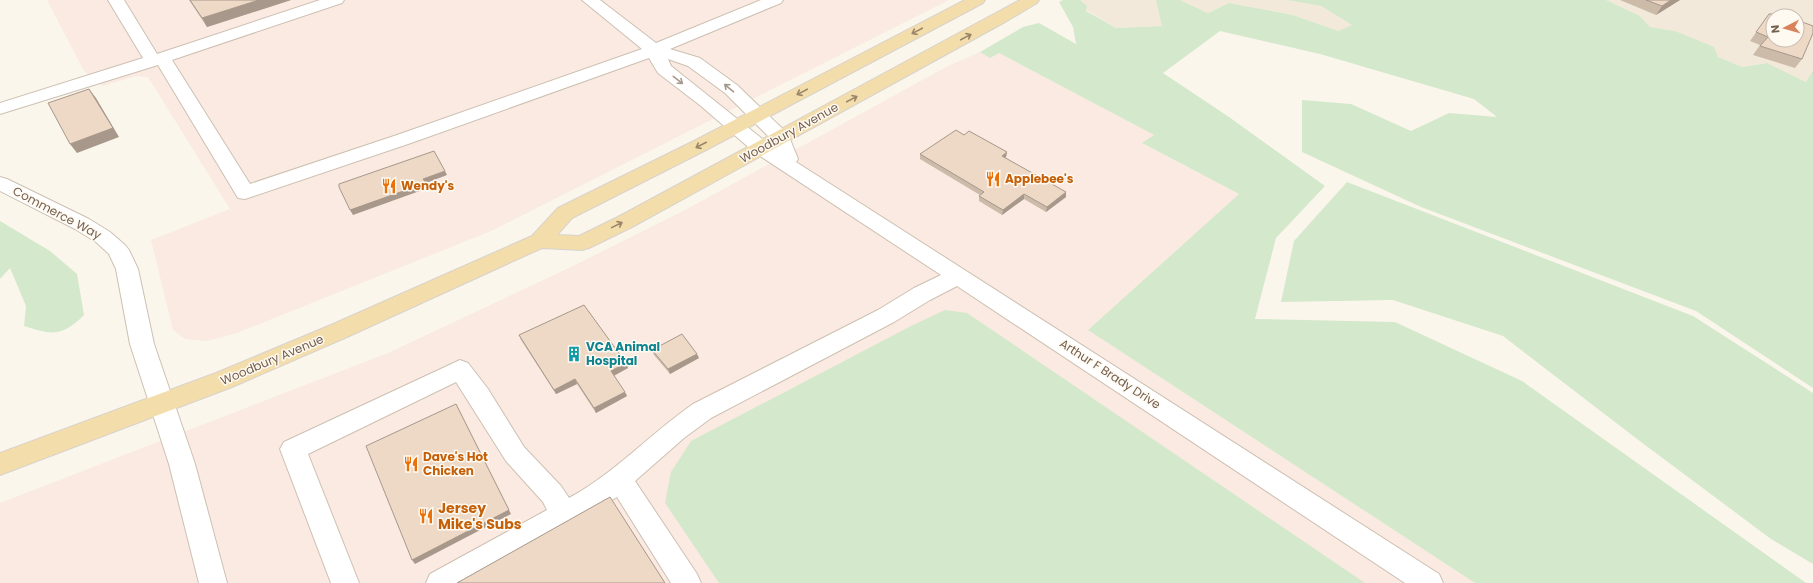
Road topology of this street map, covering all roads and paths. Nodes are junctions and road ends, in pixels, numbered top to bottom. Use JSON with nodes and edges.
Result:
{"nodes":[{"id":1,"x":116,"y":0,"type":"edge"},
{"id":2,"x":336,"y":0,"type":"edge"},
{"id":3,"x":590,"y":0,"type":"edge"},
{"id":4,"x":775,"y":0,"type":"edge"},
{"id":5,"x":977,"y":0,"type":"edge"},
{"id":6,"x":1031,"y":0,"type":"edge"},
{"id":7,"x":654,"y":50,"type":"junction"},
{"id":8,"x":157,"y":60,"type":"junction"},
{"id":9,"x":0,"y":109,"type":"edge"},
{"id":10,"x":758,"y":115,"type":"junction"},
{"id":11,"x":736,"y":127,"type":"junction"},
{"id":12,"x":781,"y":138,"type":"junction"},
{"id":13,"x":761,"y":148,"type":"junction"},
{"id":14,"x":790,"y":166,"type":"junction"},
{"id":15,"x":0,"y":183,"type":"edge"},
{"id":16,"x":539,"y":241,"type":"junction"},
{"id":17,"x":958,"y":276,"type":"junction"},
{"id":18,"x":163,"y":404,"type":"junction"},
{"id":19,"x":0,"y":464,"type":"edge"},
{"id":20,"x":620,"y":480,"type":"junction"},
{"id":21,"x":564,"y":515,"type":"junction"},
{"id":22,"x":213,"y":583,"type":"edge"},
{"id":23,"x":345,"y":583,"type":"edge"},
{"id":24,"x":440,"y":583,"type":"edge"},
{"id":25,"x":687,"y":583,"type":"edge"},
{"id":26,"x":1429,"y":583,"type":"edge"}],
"edges":[{"from":1,"to":8,"type":"street"},
{"from":2,"to":8,"type":"street"},
{"from":3,"to":7,"type":"street"},
{"from":4,"to":7,"type":"street"},
{"from":5,"to":10,"type":"main road","name":"Woodbury Avenue","one_way":true},
{"from":12,"to":6,"type":"main road","name":"Woodbury Avenue","one_way":true},
{"from":7,"to":8,"type":"street"},
{"from":10,"to":7,"type":"street","one_way":true},
{"from":7,"to":11,"type":"street","name":"Arthur F Brady Drive","one_way":true},
{"from":8,"to":9,"type":"street"},
{"from":10,"to":11,"type":"main road","name":"Woodbury Avenue"},
{"from":10,"to":12,"type":"street"},
{"from":11,"to":13,"type":"street","name":"Arthur F Brady Drive"},
{"from":11,"to":16,"type":"main road","name":"Woodbury Avenue","one_way":true},
{"from":12,"to":13,"type":"main road","name":"Woodbury Avenue"},
{"from":12,"to":14,"type":"street"},
{"from":13,"to":14,"type":"street","name":"Arthur F Brady Drive"},
{"from":16,"to":13,"type":"main road","name":"Woodbury Avenue","one_way":true},
{"from":14,"to":17,"type":"street","name":"Arthur F Brady Drive"},
{"from":15,"to":18,"type":"street","name":"Commerce Way"},
{"from":16,"to":18,"type":"main road","name":"Woodbury Avenue"},
{"from":17,"to":20,"type":"street"},
{"from":17,"to":26,"type":"street","name":"Arthur F Brady Drive"},
{"from":18,"to":19,"type":"main road","name":"Woodbury Avenue"},
{"from":18,"to":22,"type":"street","name":"Commerce Way"},
{"from":20,"to":21,"type":"street"},
{"from":20,"to":25,"type":"street"},
{"from":21,"to":23,"type":"street"},
{"from":21,"to":24,"type":"street"}]}
